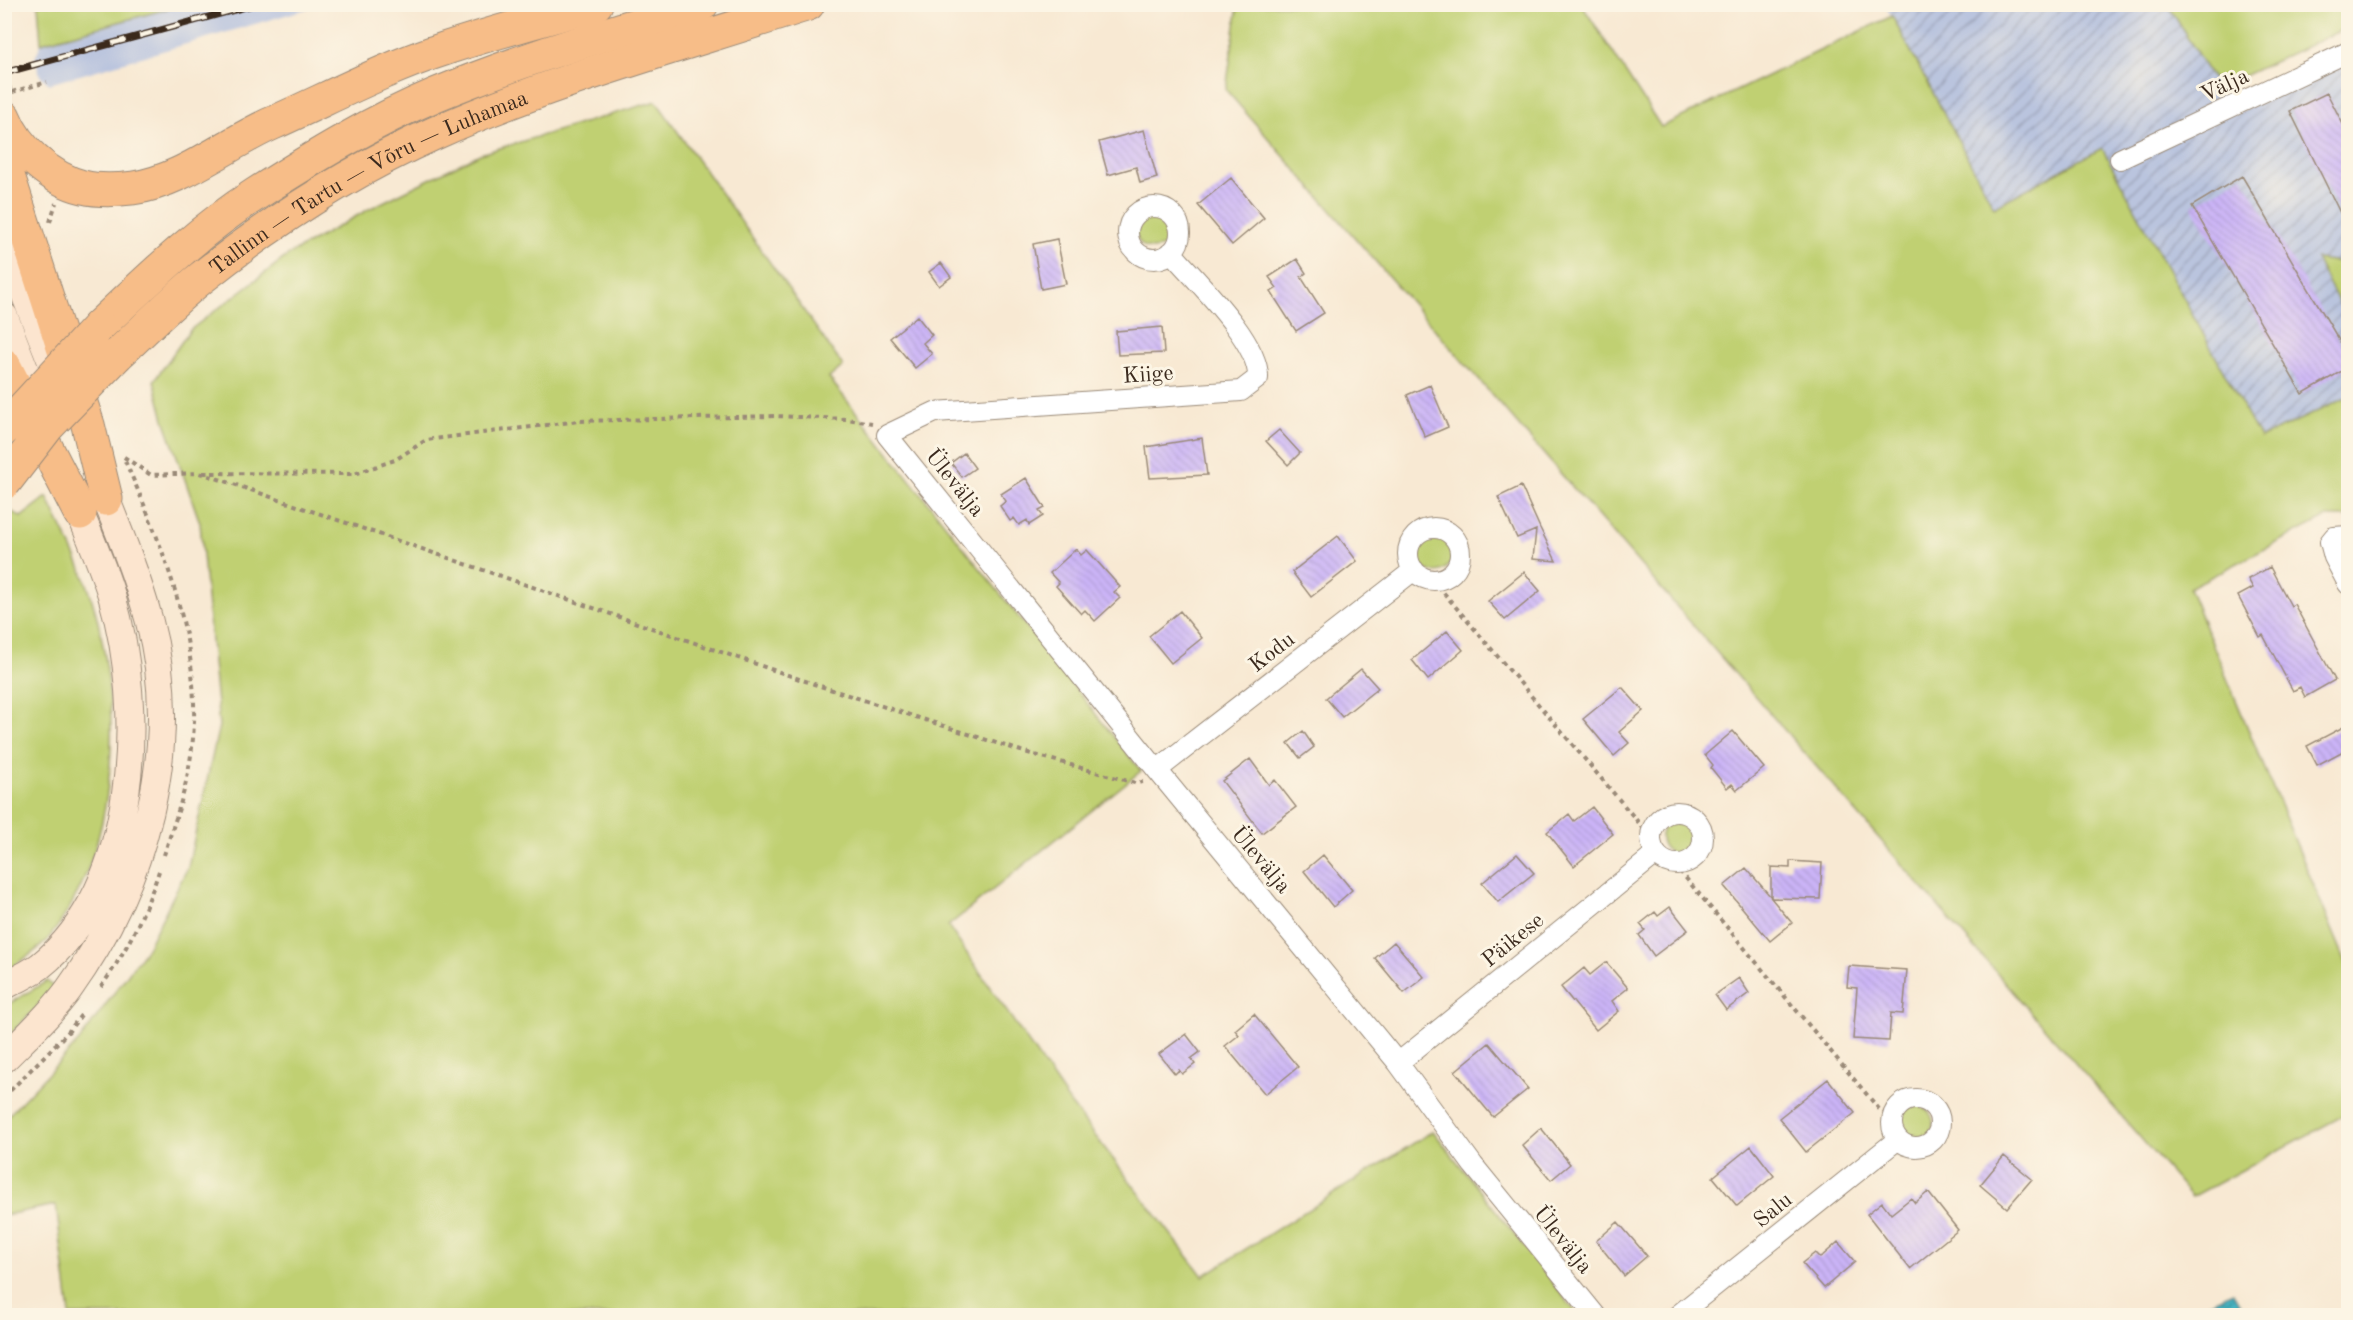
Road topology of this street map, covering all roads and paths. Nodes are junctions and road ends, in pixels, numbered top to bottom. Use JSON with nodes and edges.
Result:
{"nodes":[{"id":1,"x":596,"y":4,"type":"edge"},
{"id":2,"x":702,"y":4,"type":"edge"},
{"id":3,"x":808,"y":4,"type":"edge"},
{"id":4,"x":2349,"y":52,"type":"edge"},
{"id":5,"x":47,"y":82,"type":"dead end"},
{"id":6,"x":8,"y":105,"type":"edge"},
{"id":7,"x":2120,"y":159,"type":"dead end"},
{"id":8,"x":4,"y":163,"type":"edge"},
{"id":9,"x":4,"y":242,"type":"edge"},
{"id":10,"x":1171,"y":252,"type":"dead end"},
{"id":11,"x":4,"y":316,"type":"edge"},
{"id":12,"x":4,"y":365,"type":"edge"},
{"id":13,"x":4,"y":429,"type":"edge"},
{"id":14,"x":887,"y":435,"type":"junction"},
{"id":15,"x":123,"y":456,"type":"dead end"},
{"id":16,"x":199,"y":473,"type":"junction"},
{"id":17,"x":4,"y":483,"type":"edge"},
{"id":18,"x":93,"y":506,"type":"junction"},
{"id":19,"x":2349,"y":536,"type":"edge"},
{"id":20,"x":1414,"y":570,"type":"junction"},
{"id":21,"x":1432,"y":579,"type":"junction"},
{"id":22,"x":2349,"y":584,"type":"edge"},
{"id":23,"x":1160,"y":774,"type":"junction"},
{"id":24,"x":1653,"y":845,"type":"junction"},
{"id":25,"x":1674,"y":864,"type":"junction"},
{"id":26,"x":4,"y":986,"type":"edge"},
{"id":27,"x":4,"y":1059,"type":"edge"},
{"id":28,"x":1398,"y":1063,"type":"junction"},
{"id":29,"x":1892,"y":1116,"type":"junction"},
{"id":30,"x":1897,"y":1140,"type":"junction"},
{"id":31,"x":1596,"y":1316,"type":"edge"},
{"id":32,"x":1677,"y":1316,"type":"edge"}],
"edges":[{"from":1,"to":6,"type":"highway"},
{"from":2,"to":13,"type":"highway","name":"Tallinn — Tartu — Võru — Luhamaa","bridge":true},
{"from":3,"to":17,"type":"highway","name":"Tallinn — Tartu — Võru — Luhamaa","bridge":true},
{"from":4,"to":7,"type":"street","name":"Välja"},
{"from":5,"to":6,"type":"path"},
{"from":8,"to":18,"type":"highway"},
{"from":9,"to":18,"type":"main road"},
{"from":10,"to":14,"type":"street","name":"Kiige"},
{"from":11,"to":18,"type":"main road"},
{"from":12,"to":18,"type":"highway"},
{"from":14,"to":16,"type":"path"},
{"from":14,"to":23,"type":"street","name":"Ülevälja"},
{"from":15,"to":16,"type":"path"},
{"from":16,"to":23,"type":"path"},
{"from":18,"to":26,"type":"main road"},
{"from":18,"to":27,"type":"main road"},
{"from":19,"to":22,"type":"street"},
{"from":20,"to":21,"type":"street"},
{"from":20,"to":21,"type":"street"},
{"from":20,"to":23,"type":"street","name":"Kodu"},
{"from":21,"to":24,"type":"path"},
{"from":23,"to":28,"type":"street","name":"Ülevälja"},
{"from":24,"to":25,"type":"street"},
{"from":24,"to":25,"type":"street","name":"Päikese"},
{"from":24,"to":28,"type":"street","name":"Päikese"},
{"from":25,"to":29,"type":"path"},
{"from":28,"to":31,"type":"street","name":"Ülevälja"},
{"from":29,"to":30,"type":"street"},
{"from":29,"to":30,"type":"street"},
{"from":30,"to":32,"type":"street","name":"Salu"}]}
